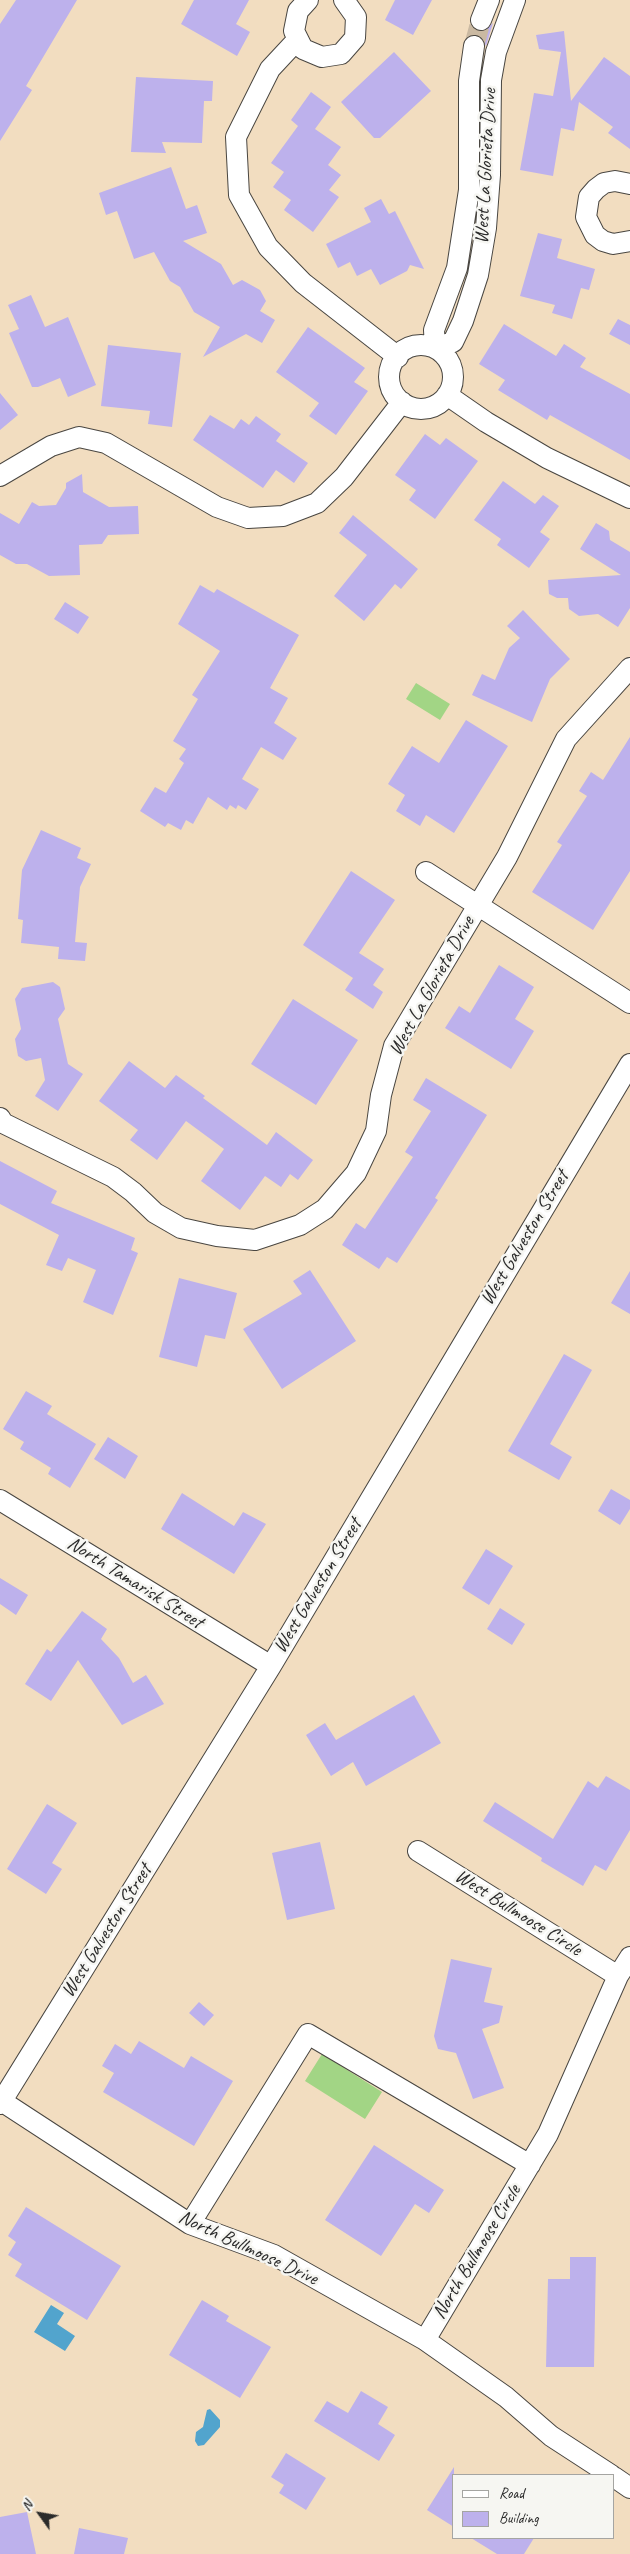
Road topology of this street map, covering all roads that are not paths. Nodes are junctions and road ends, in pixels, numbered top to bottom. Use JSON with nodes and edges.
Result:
{"nodes":[{"id":1,"x":308,"y":0,"type":"edge"},
{"id":2,"x":344,"y":0,"type":"edge"},
{"id":3,"x":489,"y":0,"type":"edge"},
{"id":4,"x":515,"y":0,"type":"edge"},
{"id":5,"x":481,"y":20,"type":"tunnel mouth"},
{"id":6,"x":297,"y":40,"type":"junction"},
{"id":7,"x":474,"y":46,"type":"tunnel mouth"},
{"id":8,"x":630,"y":184,"type":"edge"},
{"id":9,"x":630,"y":241,"type":"edge"},
{"id":10,"x":435,"y":348,"type":"junction"},
{"id":11,"x":398,"y":357,"type":"junction"},
{"id":12,"x":447,"y":394,"type":"junction"},
{"id":13,"x":402,"y":402,"type":"junction"},
{"id":14,"x":0,"y":476,"type":"edge"},
{"id":15,"x":630,"y":498,"type":"edge"},
{"id":16,"x":630,"y":668,"type":"edge"},
{"id":17,"x":426,"y":872,"type":"dead end"},
{"id":18,"x":476,"y":906,"type":"junction"},
{"id":19,"x":630,"y":1003,"type":"edge"},
{"id":20,"x":630,"y":1064,"type":"edge"},
{"id":21,"x":0,"y":1118,"type":"edge"},
{"id":22,"x":0,"y":1500,"type":"edge"},
{"id":23,"x":271,"y":1666,"type":"junction"},
{"id":24,"x":418,"y":1851,"type":"dead end"},
{"id":25,"x":630,"y":1957,"type":"edge"},
{"id":26,"x":618,"y":1976,"type":"junction"},
{"id":27,"x":1,"y":2102,"type":"edge"},
{"id":28,"x":530,"y":2166,"type":"junction"},
{"id":29,"x":190,"y":2224,"type":"junction"},
{"id":30,"x":425,"y":2340,"type":"junction"},
{"id":31,"x":609,"y":2474,"type":"edge"},
{"id":32,"x":615,"y":2478,"type":"edge"},
{"id":33,"x":630,"y":2488,"type":"edge"}],
"edges":[{"from":1,"to":6,"type":"street"},
{"from":2,"to":6,"type":"street"},
{"from":3,"to":5,"type":"street"},
{"from":4,"to":10,"type":"street","name":"West La Glorieta Drive"},
{"from":6,"to":11,"type":"street"},
{"from":7,"to":10,"type":"street","name":"West La Glorieta Drive"},
{"from":8,"to":9,"type":"street"},
{"from":10,"to":11,"type":"street"},
{"from":10,"to":12,"type":"street"},
{"from":11,"to":13,"type":"street"},
{"from":12,"to":13,"type":"street"},
{"from":12,"to":15,"type":"street"},
{"from":13,"to":14,"type":"street"},
{"from":16,"to":18,"type":"street","name":"West La Glorieta Drive"},
{"from":17,"to":18,"type":"street"},
{"from":18,"to":19,"type":"street"},
{"from":18,"to":21,"type":"street","name":"West La Glorieta Drive"},
{"from":20,"to":23,"type":"street","name":"West Galveston Street"},
{"from":22,"to":23,"type":"street","name":"North Tamarisk Street"},
{"from":23,"to":27,"type":"street","name":"West Galveston Street"},
{"from":24,"to":26,"type":"street","name":"West Bullmoose Circle"},
{"from":25,"to":26,"type":"street","name":"North Bullmoose Circle"},
{"from":26,"to":28,"type":"street","name":"North Bullmoose Circle"},
{"from":27,"to":29,"type":"street","name":"North Bullmoose Drive"},
{"from":28,"to":29,"type":"street"},
{"from":28,"to":30,"type":"street","name":"North Bullmoose Circle"},
{"from":29,"to":30,"type":"street","name":"North Bullmoose Drive"},
{"from":30,"to":31,"type":"street","name":"North Bullmoose Circle"},
{"from":32,"to":33,"type":"street","name":"North Bullmoose Circle"}]}
